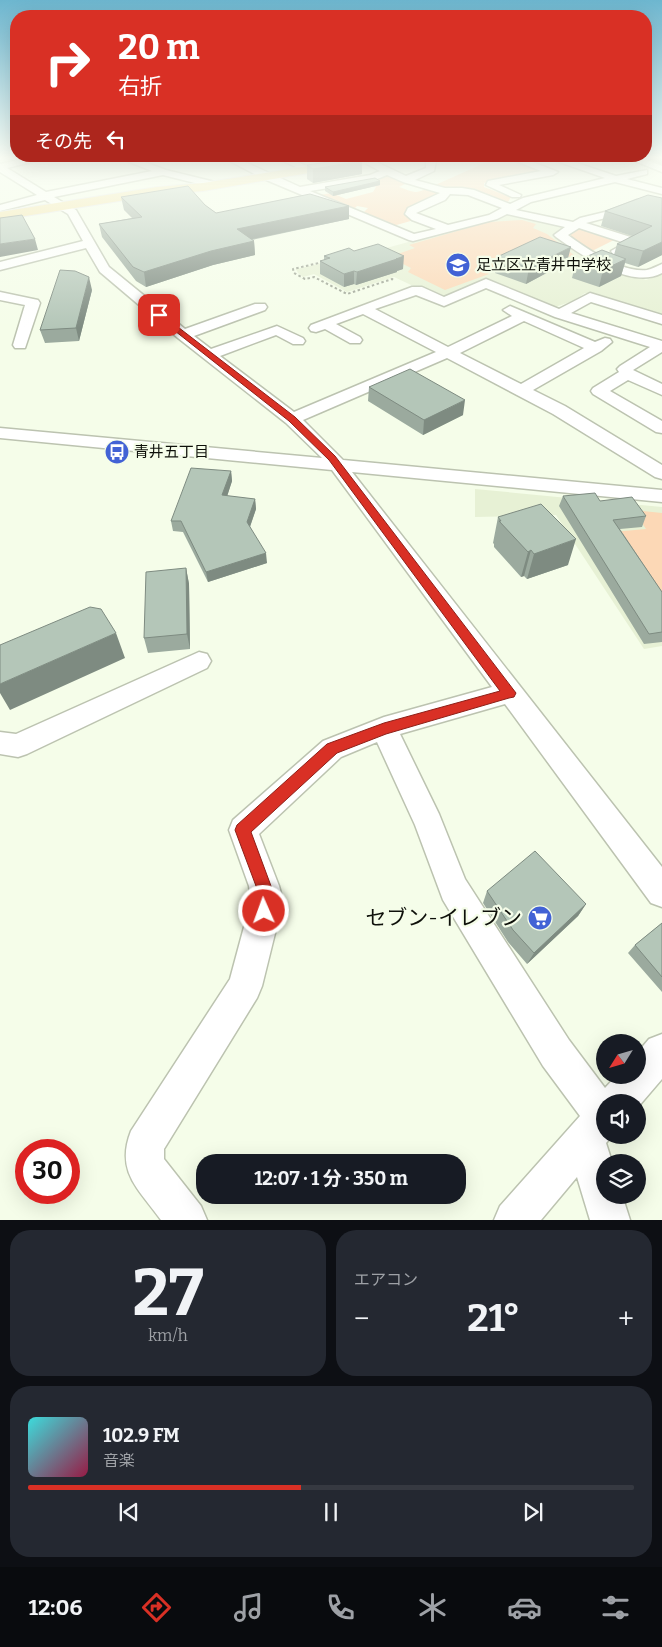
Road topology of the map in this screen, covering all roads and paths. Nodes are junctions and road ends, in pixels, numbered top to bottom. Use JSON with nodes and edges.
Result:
{"nodes":[{"id":1,"x":45,"y":214,"type":"edge"},
{"id":2,"x":70,"y":214,"type":"edge"},
{"id":3,"x":356,"y":214,"type":"edge"},
{"id":4,"x":410,"y":214,"type":"edge"},
{"id":5,"x":494,"y":214,"type":"edge"},
{"id":6,"x":530,"y":214,"type":"edge"},
{"id":7,"x":609,"y":214,"type":"edge"},
{"id":8,"x":0,"y":224,"type":"edge"},
{"id":9,"x":576,"y":225,"type":"junction"},
{"id":10,"x":448,"y":229,"type":"junction"},
{"id":11,"x":90,"y":243,"type":"junction"},
{"id":12,"x":598,"y":260,"type":"junction"},
{"id":13,"x":328,"y":261,"type":"edge"},
{"id":14,"x":0,"y":266,"type":"edge"},
{"id":15,"x":662,"y":268,"type":"edge"},
{"id":16,"x":415,"y":291,"type":"junction"},
{"id":17,"x":468,"y":292,"type":"junction"},
{"id":18,"x":0,"y":296,"type":"edge"},
{"id":19,"x":483,"y":299,"type":"dead end"},
{"id":20,"x":499,"y":306,"type":"dead end"},
{"id":21,"x":260,"y":307,"type":"dead end"},
{"id":22,"x":364,"y":309,"type":"junction"},
{"id":23,"x":560,"y":314,"type":"junction"},
{"id":24,"x":523,"y":316,"type":"junction"},
{"id":25,"x":662,"y":320,"type":"edge"},
{"id":26,"x":621,"y":333,"type":"junction"},
{"id":27,"x":183,"y":336,"type":"junction"},
{"id":28,"x":355,"y":340,"type":"dead end"},
{"id":29,"x":298,"y":341,"type":"dead end"},
{"id":30,"x":20,"y":345,"type":"dead end"},
{"id":31,"x":662,"y":346,"type":"edge"},
{"id":32,"x":596,"y":348,"type":"junction"},
{"id":33,"x":449,"y":352,"type":"junction"},
{"id":34,"x":209,"y":355,"type":"junction"},
{"id":35,"x":645,"y":356,"type":"junction"},
{"id":36,"x":662,"y":363,"type":"edge"},
{"id":37,"x":627,"y":374,"type":"junction"},
{"id":38,"x":662,"y":390,"type":"edge"},
{"id":39,"x":521,"y":391,"type":"junction"},
{"id":40,"x":292,"y":419,"type":"junction"},
{"id":41,"x":662,"y":428,"type":"edge"},
{"id":42,"x":0,"y":433,"type":"edge"},
{"id":43,"x":338,"y":466,"type":"junction"},
{"id":44,"x":662,"y":473,"type":"edge"},
{"id":45,"x":662,"y":496,"type":"edge"},
{"id":46,"x":199,"y":661,"type":"dead end"},
{"id":47,"x":509,"y":693,"type":"junction"},
{"id":48,"x":384,"y":728,"type":"junction"},
{"id":49,"x":0,"y":742,"type":"edge"},
{"id":50,"x":662,"y":892,"type":"edge"},
{"id":51,"x":662,"y":1052,"type":"edge"},
{"id":52,"x":624,"y":1094,"type":"edge"},
{"id":53,"x":596,"y":1120,"type":"edge"},
{"id":54,"x":596,"y":1125,"type":"edge"},
{"id":55,"x":601,"y":1144,"type":"edge"},
{"id":56,"x":187,"y":1220,"type":"edge"},
{"id":57,"x":514,"y":1220,"type":"edge"},
{"id":58,"x":610,"y":1220,"type":"edge"}],
"edges":[{"from":1,"to":8,"type":"main road"},
{"from":2,"to":11,"type":"street"},
{"from":3,"to":10,"type":"street"},
{"from":4,"to":10,"type":"street"},
{"from":5,"to":10,"type":"street"},
{"from":6,"to":9,"type":"street"},
{"from":7,"to":9,"type":"street"},
{"from":9,"to":12,"type":"street"},
{"from":9,"to":12,"type":"street"},
{"from":11,"to":14,"type":"street"},
{"from":11,"to":27,"type":"street"},
{"from":12,"to":15,"type":"street"},
{"from":13,"to":16,"type":"path"},
{"from":16,"to":17,"type":"street"},
{"from":16,"to":22,"type":"street"},
{"from":17,"to":19,"type":"street"},
{"from":17,"to":23,"type":"street"},
{"from":18,"to":30,"type":"street"},
{"from":20,"to":24,"type":"street"},
{"from":21,"to":27,"type":"street"},
{"from":22,"to":28,"type":"street"},
{"from":22,"to":33,"type":"street"},
{"from":23,"to":25,"type":"street"},
{"from":23,"to":26,"type":"street"},
{"from":24,"to":32,"type":"street"},
{"from":24,"to":33,"type":"street"},
{"from":26,"to":31,"type":"street"},
{"from":26,"to":32,"type":"street"},
{"from":27,"to":34,"type":"street"},
{"from":29,"to":34,"type":"street"},
{"from":31,"to":35,"type":"street"},
{"from":32,"to":39,"type":"street"},
{"from":33,"to":39,"type":"street"},
{"from":33,"to":40,"type":"street"},
{"from":34,"to":40,"type":"street"},
{"from":35,"to":36,"type":"street"},
{"from":35,"to":37,"type":"street"},
{"from":37,"to":38,"type":"street"},
{"from":37,"to":41,"type":"street"},
{"from":39,"to":44,"type":"street"},
{"from":40,"to":43,"type":"street"},
{"from":42,"to":43,"type":"street"},
{"from":43,"to":45,"type":"street"},
{"from":43,"to":47,"type":"street"},
{"from":46,"to":49,"type":"street"},
{"from":47,"to":48,"type":"street"},
{"from":47,"to":50,"type":"street"},
{"from":48,"to":53,"type":"street"},
{"from":48,"to":56,"type":"street"},
{"from":51,"to":52,"type":"street"},
{"from":54,"to":57,"type":"street"},
{"from":55,"to":58,"type":"street"}]}
